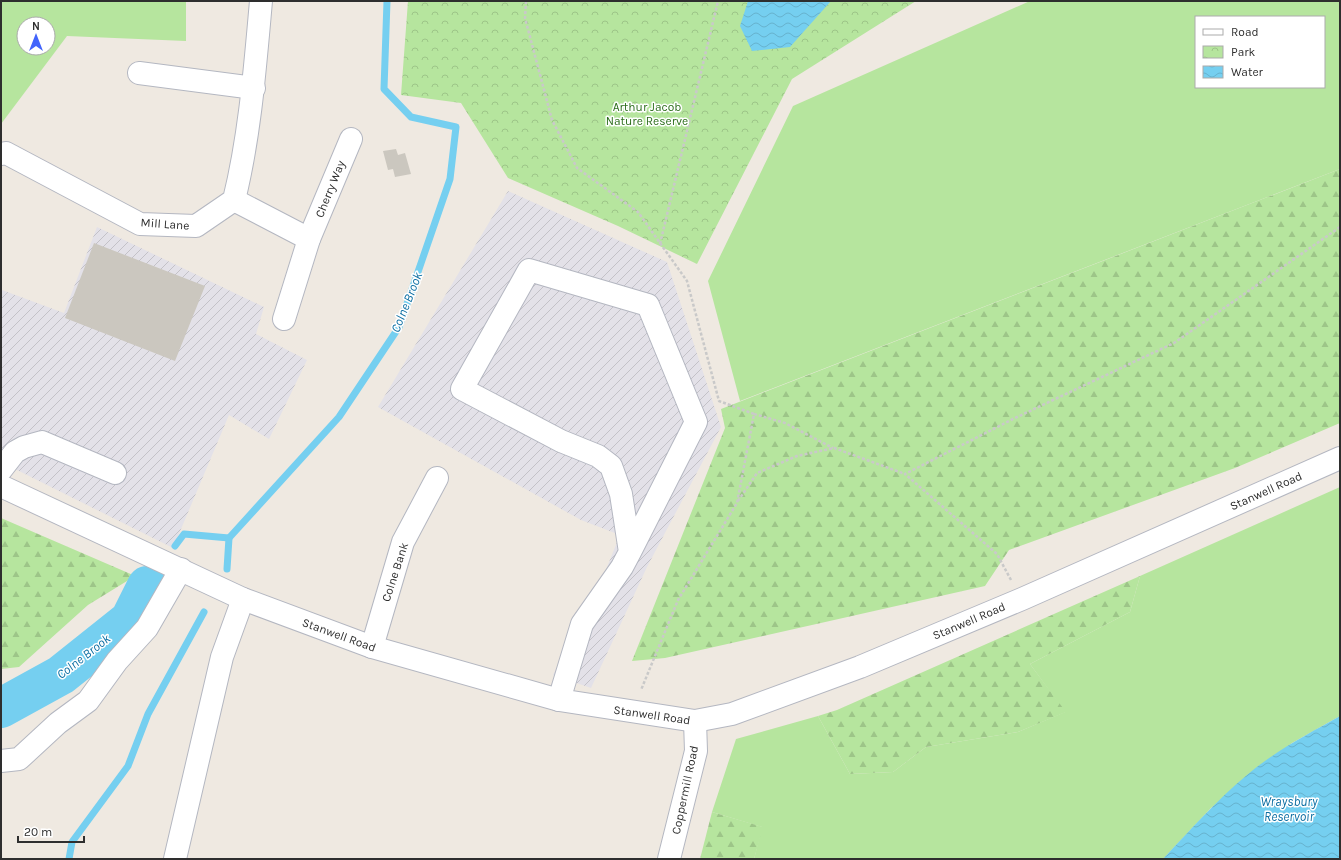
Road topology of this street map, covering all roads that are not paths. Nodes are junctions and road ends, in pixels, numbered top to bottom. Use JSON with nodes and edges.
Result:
{"nodes":[{"id":1,"x":261,"y":1,"type":"edge"},
{"id":2,"x":139,"y":73,"type":"dead end"},
{"id":3,"x":254,"y":88,"type":"junction"},
{"id":4,"x":351,"y":139,"type":"dead end"},
{"id":5,"x":1,"y":154,"type":"edge"},
{"id":6,"x":234,"y":200,"type":"junction"},
{"id":7,"x":309,"y":239,"type":"junction"},
{"id":8,"x":284,"y":319,"type":"dead end"},
{"id":9,"x":1340,"y":458,"type":"edge"},
{"id":10,"x":1,"y":470,"type":"edge"},
{"id":11,"x":115,"y":473,"type":"dead end"},
{"id":12,"x":437,"y":478,"type":"dead end"},
{"id":13,"x":1,"y":486,"type":"edge"},
{"id":14,"x":630,"y":552,"type":"junction"},
{"id":15,"x":176,"y":567,"type":"junction"},
{"id":16,"x":243,"y":599,"type":"junction"},
{"id":17,"x":372,"y":647,"type":"junction"},
{"id":18,"x":559,"y":700,"type":"junction"},
{"id":19,"x":695,"y":721,"type":"junction"},
{"id":20,"x":1,"y":761,"type":"edge"},
{"id":21,"x":175,"y":859,"type":"edge"},
{"id":22,"x":669,"y":859,"type":"edge"}],
"edges":[{"from":1,"to":3,"type":"street"},
{"from":2,"to":3,"type":"street"},
{"from":3,"to":6,"type":"street"},
{"from":4,"to":7,"type":"street","name":"Cherry Way"},
{"from":5,"to":6,"type":"street","name":"Mill Lane"},
{"from":6,"to":7,"type":"street"},
{"from":7,"to":8,"type":"street","name":"Cherry Way"},
{"from":9,"to":19,"type":"street","name":"Stanwell Road"},
{"from":10,"to":11,"type":"street"},
{"from":12,"to":17,"type":"street","name":"Colne Bank"},
{"from":13,"to":15,"type":"street","name":"Stanwell Road"},
{"from":14,"to":14,"type":"street"},
{"from":14,"to":18,"type":"street"},
{"from":15,"to":16,"type":"street","name":"Stanwell Road"},
{"from":15,"to":20,"type":"street"},
{"from":16,"to":17,"type":"street","name":"Stanwell Road"},
{"from":16,"to":21,"type":"street"},
{"from":17,"to":18,"type":"street","name":"Stanwell Road"},
{"from":18,"to":19,"type":"street","name":"Stanwell Road"},
{"from":19,"to":22,"type":"street","name":"Coppermill Road"}]}
